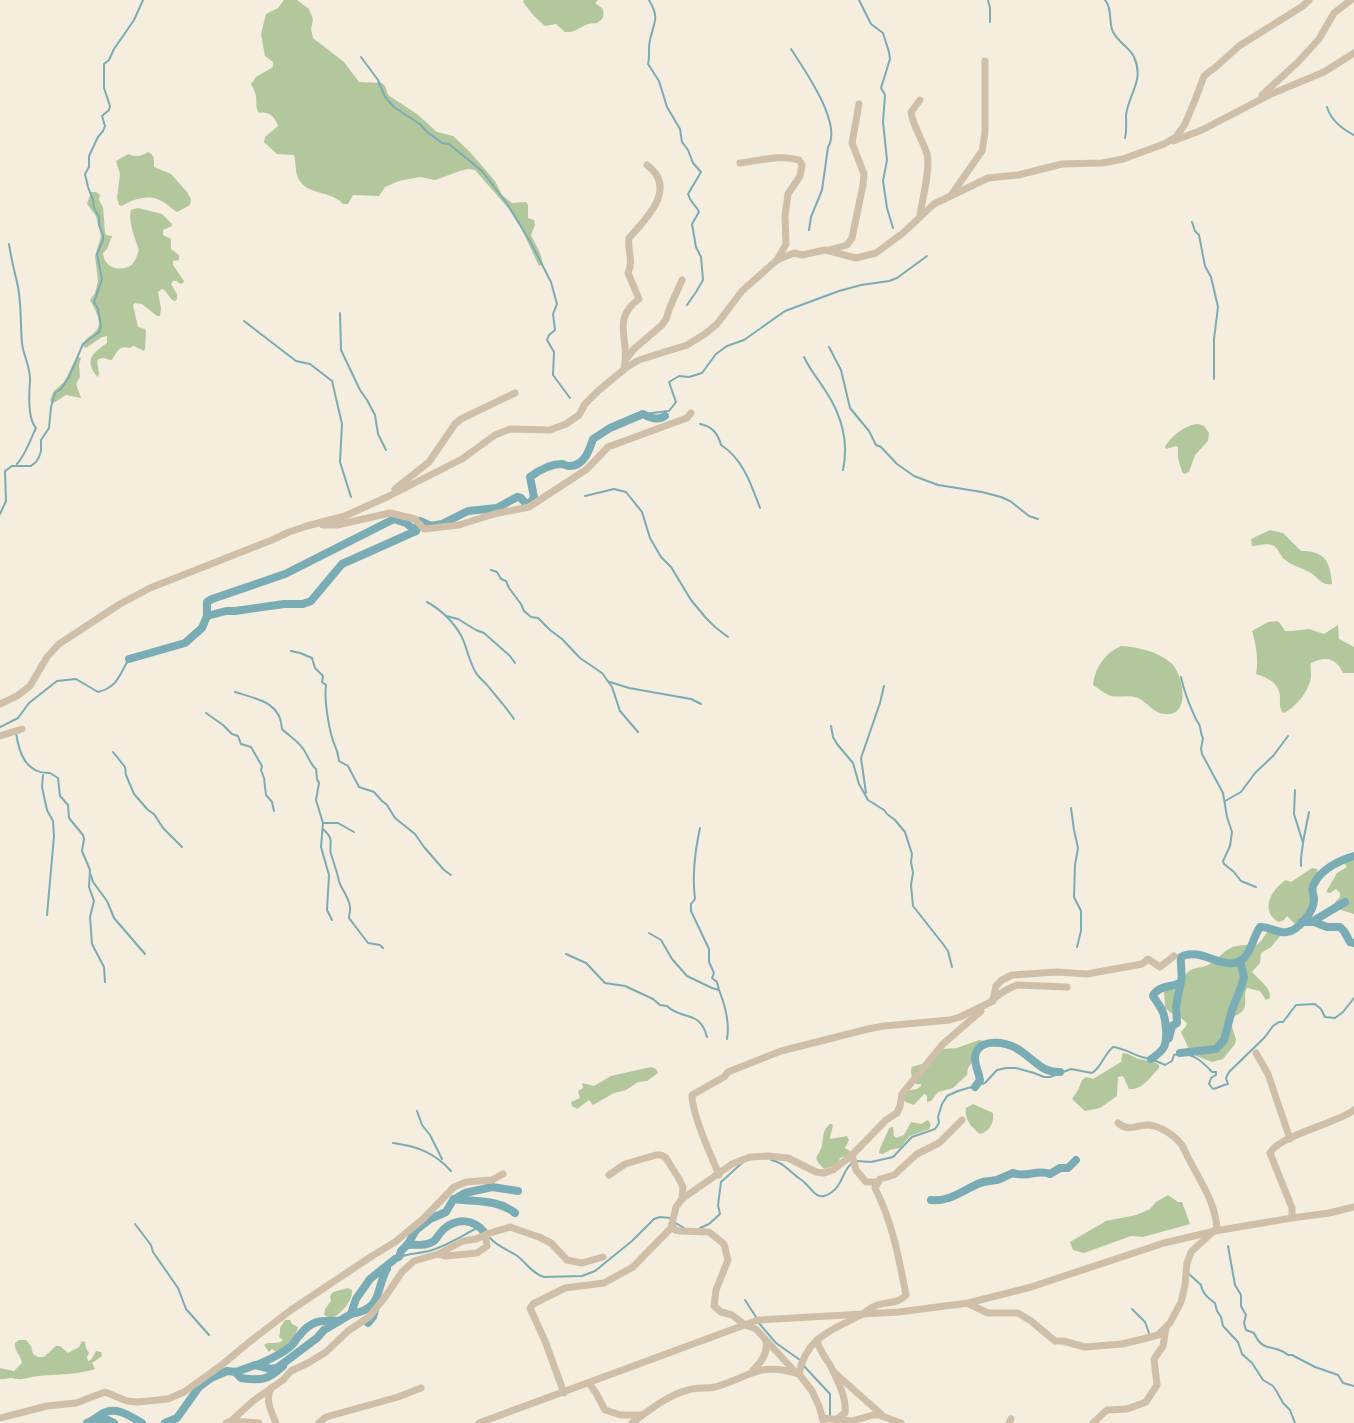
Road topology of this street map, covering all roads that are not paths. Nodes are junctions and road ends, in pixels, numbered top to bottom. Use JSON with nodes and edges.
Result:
{"nodes":[{"id":1,"x":1310,"y":0,"type":"edge"},
{"id":2,"x":1351,"y":0,"type":"edge"},
{"id":3,"x":1354,"y":53,"type":"edge"},
{"id":4,"x":985,"y":61,"type":"dead end"},
{"id":5,"x":920,"y":100,"type":"dead end"},
{"id":6,"x":859,"y":104,"type":"dead end"},
{"id":7,"x":1251,"y":105,"type":"junction"},
{"id":8,"x":1164,"y":144,"type":"junction"},
{"id":9,"x":740,"y":163,"type":"dead end"},
{"id":10,"x":646,"y":165,"type":"dead end"},
{"id":11,"x":951,"y":195,"type":"junction"},
{"id":12,"x":920,"y":216,"type":"junction"},
{"id":13,"x":825,"y":250,"type":"junction"},
{"id":14,"x":777,"y":260,"type":"junction"},
{"id":15,"x":682,"y":280,"type":"dead end"},
{"id":16,"x":626,"y":359,"type":"junction"},
{"id":17,"x":624,"y":369,"type":"junction"},
{"id":18,"x":515,"y":393,"type":"dead end"},
{"id":19,"x":691,"y":413,"type":"dead end"},
{"id":20,"x":383,"y":499,"type":"junction"},
{"id":21,"x":308,"y":525,"type":"junction"},
{"id":22,"x":0,"y":704,"type":"edge"},
{"id":23,"x":22,"y":729,"type":"dead end"},
{"id":24,"x":0,"y":736,"type":"edge"},
{"id":25,"x":1174,"y":956,"type":"dead end"},
{"id":26,"x":1067,"y":987,"type":"dead end"},
{"id":27,"x":993,"y":1000,"type":"junction"},
{"id":28,"x":1256,"y":1053,"type":"dead end"},
{"id":29,"x":1354,"y":1110,"type":"edge"},
{"id":30,"x":962,"y":1120,"type":"dead end"},
{"id":31,"x":1118,"y":1123,"type":"dead end"},
{"id":32,"x":1290,"y":1139,"type":"junction"},
{"id":33,"x":852,"y":1155,"type":"junction"},
{"id":34,"x":503,"y":1174,"type":"dead end"},
{"id":35,"x":609,"y":1175,"type":"dead end"},
{"id":36,"x":719,"y":1175,"type":"junction"},
{"id":37,"x":878,"y":1182,"type":"junction"},
{"id":38,"x":682,"y":1199,"type":"junction"},
{"id":39,"x":1354,"y":1207,"type":"edge"},
{"id":40,"x":1292,"y":1219,"type":"junction"},
{"id":41,"x":672,"y":1224,"type":"junction"},
{"id":42,"x":1215,"y":1231,"type":"junction"},
{"id":43,"x":488,"y":1234,"type":"junction"},
{"id":44,"x":438,"y":1254,"type":"junction"},
{"id":45,"x":603,"y":1257,"type":"dead end"},
{"id":46,"x":900,"y":1301,"type":"junction"},
{"id":47,"x":968,"y":1303,"type":"junction"},
{"id":48,"x":916,"y":1310,"type":"junction"},
{"id":49,"x":861,"y":1315,"type":"junction"},
{"id":50,"x":745,"y":1325,"type":"junction"},
{"id":51,"x":1166,"y":1327,"type":"junction"},
{"id":52,"x":766,"y":1339,"type":"junction"},
{"id":53,"x":817,"y":1340,"type":"junction"},
{"id":54,"x":750,"y":1373,"type":"junction"},
{"id":55,"x":834,"y":1373,"type":"junction"},
{"id":56,"x":797,"y":1374,"type":"junction"},
{"id":57,"x":589,"y":1383,"type":"junction"},
{"id":58,"x":272,"y":1388,"type":"junction"},
{"id":59,"x":421,"y":1388,"type":"dead end"},
{"id":60,"x":564,"y":1392,"type":"junction"},
{"id":61,"x":643,"y":1415,"type":"junction"},
{"id":62,"x":883,"y":1416,"type":"junction"},
{"id":63,"x":0,"y":1418,"type":"edge"},
{"id":64,"x":837,"y":1419,"type":"junction"},
{"id":65,"x":823,"y":1420,"type":"edge"},
{"id":66,"x":229,"y":1422,"type":"edge"},
{"id":67,"x":259,"y":1423,"type":"edge"},
{"id":68,"x":276,"y":1423,"type":"edge"},
{"id":69,"x":318,"y":1423,"type":"edge"},
{"id":70,"x":479,"y":1423,"type":"edge"},
{"id":71,"x":632,"y":1423,"type":"edge"},
{"id":72,"x":893,"y":1423,"type":"edge"},
{"id":73,"x":901,"y":1423,"type":"edge"},
{"id":74,"x":1093,"y":1423,"type":"edge"}],
"edges":[{"from":1,"to":8,"type":"street"},
{"from":2,"to":7,"type":"street"},
{"from":3,"to":7,"type":"street"},
{"from":4,"to":11,"type":"street"},
{"from":5,"to":12,"type":"street"},
{"from":6,"to":13,"type":"street"},
{"from":7,"to":8,"type":"street"},
{"from":8,"to":11,"type":"street"},
{"from":9,"to":14,"type":"street"},
{"from":10,"to":16,"type":"street"},
{"from":11,"to":12,"type":"street"},
{"from":12,"to":13,"type":"street"},
{"from":13,"to":14,"type":"street"},
{"from":14,"to":17,"type":"street"},
{"from":15,"to":16,"type":"street"},
{"from":16,"to":17,"type":"street"},
{"from":17,"to":20,"type":"street"},
{"from":18,"to":20,"type":"street"},
{"from":19,"to":21,"type":"street"},
{"from":20,"to":21,"type":"street"},
{"from":21,"to":22,"type":"street"},
{"from":23,"to":24,"type":"street"},
{"from":25,"to":27,"type":"street"},
{"from":26,"to":27,"type":"street"},
{"from":27,"to":33,"type":"street"},
{"from":27,"to":36,"type":"street"},
{"from":28,"to":32,"type":"street"},
{"from":29,"to":32,"type":"street"},
{"from":30,"to":37,"type":"street"},
{"from":31,"to":42,"type":"street"},
{"from":32,"to":40,"type":"street"},
{"from":33,"to":36,"type":"street"},
{"from":33,"to":37,"type":"street"},
{"from":34,"to":63,"type":"street"},
{"from":35,"to":38,"type":"street"},
{"from":36,"to":38,"type":"street"},
{"from":37,"to":46,"type":"street"},
{"from":38,"to":41,"type":"street"},
{"from":39,"to":40,"type":"street"},
{"from":40,"to":42,"type":"street"},
{"from":41,"to":50,"type":"street"},
{"from":41,"to":60,"type":"street"},
{"from":42,"to":47,"type":"street"},
{"from":42,"to":51,"type":"street"},
{"from":43,"to":44,"type":"street"},
{"from":43,"to":44,"type":"street"},
{"from":43,"to":45,"type":"street"},
{"from":44,"to":58,"type":"street"},
{"from":46,"to":48,"type":"street"},
{"from":46,"to":49,"type":"street"},
{"from":47,"to":48,"type":"street"},
{"from":47,"to":51,"type":"street"},
{"from":48,"to":49,"type":"street"},
{"from":49,"to":50,"type":"street"},
{"from":49,"to":53,"type":"street"},
{"from":50,"to":52,"type":"street"},
{"from":50,"to":57,"type":"street"},
{"from":51,"to":74,"type":"street"},
{"from":52,"to":54,"type":"street"},
{"from":52,"to":56,"type":"street"},
{"from":53,"to":55,"type":"street"},
{"from":53,"to":56,"type":"street"},
{"from":54,"to":56,"type":"street"},
{"from":54,"to":61,"type":"street"},
{"from":55,"to":62,"type":"street"},
{"from":55,"to":64,"type":"street"},
{"from":56,"to":65,"type":"street"},
{"from":57,"to":60,"type":"street"},
{"from":57,"to":61,"type":"street"},
{"from":58,"to":66,"type":"street"},
{"from":58,"to":68,"type":"street"},
{"from":59,"to":69,"type":"street"},
{"from":60,"to":70,"type":"street"},
{"from":61,"to":71,"type":"street"},
{"from":62,"to":64,"type":"street"},
{"from":62,"to":72,"type":"street"},
{"from":62,"to":73,"type":"street"},
{"from":64,"to":65,"type":"street"},
{"from":66,"to":67,"type":"street"}]}
